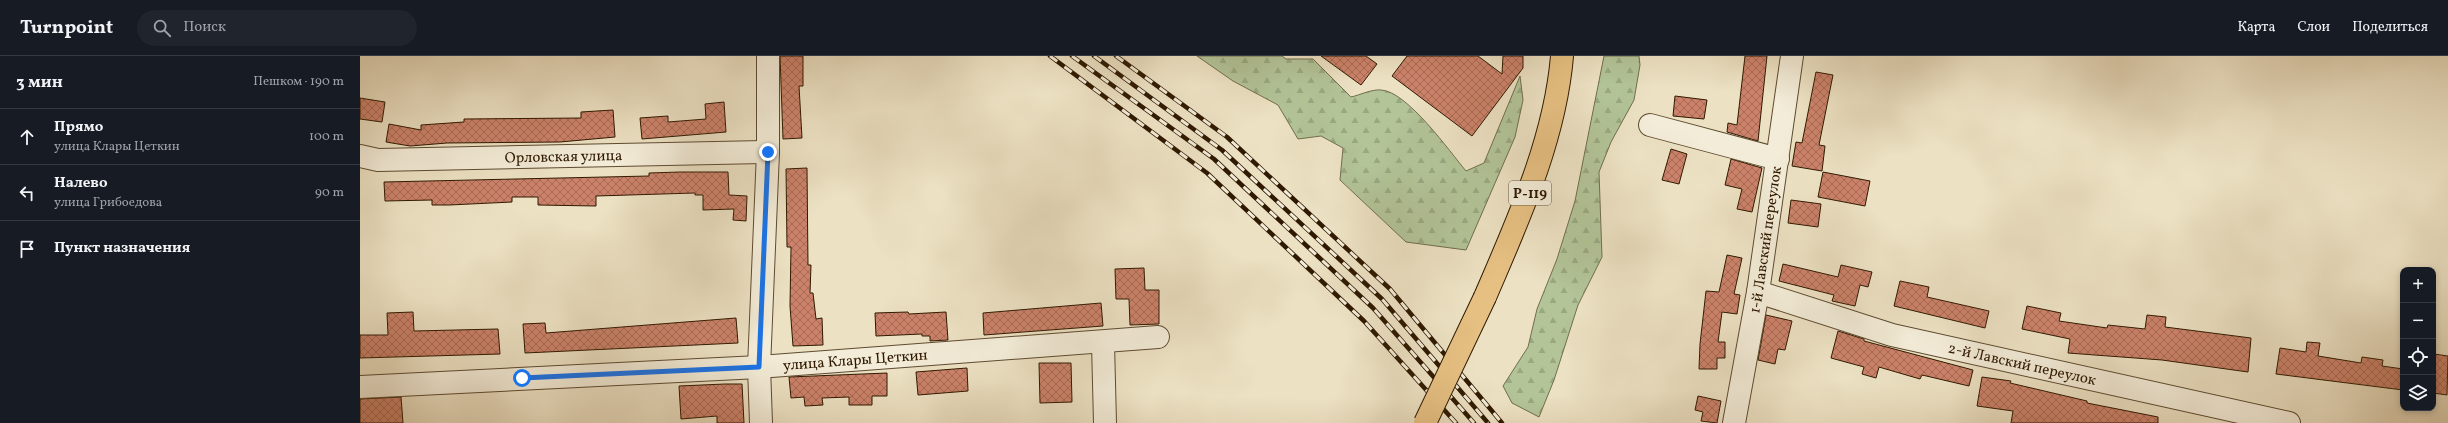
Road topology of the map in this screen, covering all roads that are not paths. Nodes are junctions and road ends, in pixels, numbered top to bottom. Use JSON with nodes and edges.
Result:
{"nodes":[{"id":1,"x":768,"y":56,"type":"edge"},
{"id":2,"x":1562,"y":56,"type":"edge"},
{"id":3,"x":1792,"y":56,"type":"edge"},
{"id":4,"x":1650,"y":125,"type":"dead end"},
{"id":5,"x":768,"y":152,"type":"junction"},
{"id":6,"x":360,"y":156,"type":"edge"},
{"id":7,"x":1778,"y":159,"type":"junction"},
{"id":8,"x":1758,"y":292,"type":"junction"},
{"id":9,"x":1158,"y":337,"type":"dead end"},
{"id":10,"x":1103,"y":343,"type":"junction"},
{"id":11,"x":759,"y":367,"type":"junction"},
{"id":12,"x":360,"y":387,"type":"edge"},
{"id":13,"x":761,"y":423,"type":"edge"},
{"id":14,"x":1104,"y":423,"type":"edge"},
{"id":15,"x":1425,"y":423,"type":"edge"},
{"id":16,"x":1734,"y":423,"type":"edge"},
{"id":17,"x":2289,"y":423,"type":"edge"}],
"edges":[{"from":1,"to":5,"type":"street"},
{"from":2,"to":15,"type":"highway","number":"Р-119","bridge":true},
{"from":3,"to":7,"type":"street","name":"1-й Лавский переулок"},
{"from":4,"to":7,"type":"street"},
{"from":5,"to":6,"type":"street","name":"Орловская улица"},
{"from":5,"to":11,"type":"street"},
{"from":7,"to":8,"type":"street","name":"1-й Лавский переулок"},
{"from":8,"to":16,"type":"street","name":"1-й Лавский переулок"},
{"from":8,"to":17,"type":"street","name":"2-й Лавский переулок"},
{"from":9,"to":10,"type":"street","name":"улица Клары Цеткин"},
{"from":10,"to":11,"type":"street","name":"улица Клары Цеткин"},
{"from":10,"to":14,"type":"street"},
{"from":11,"to":12,"type":"street","name":"улица Клары Цеткин"},
{"from":11,"to":13,"type":"street"}]}
